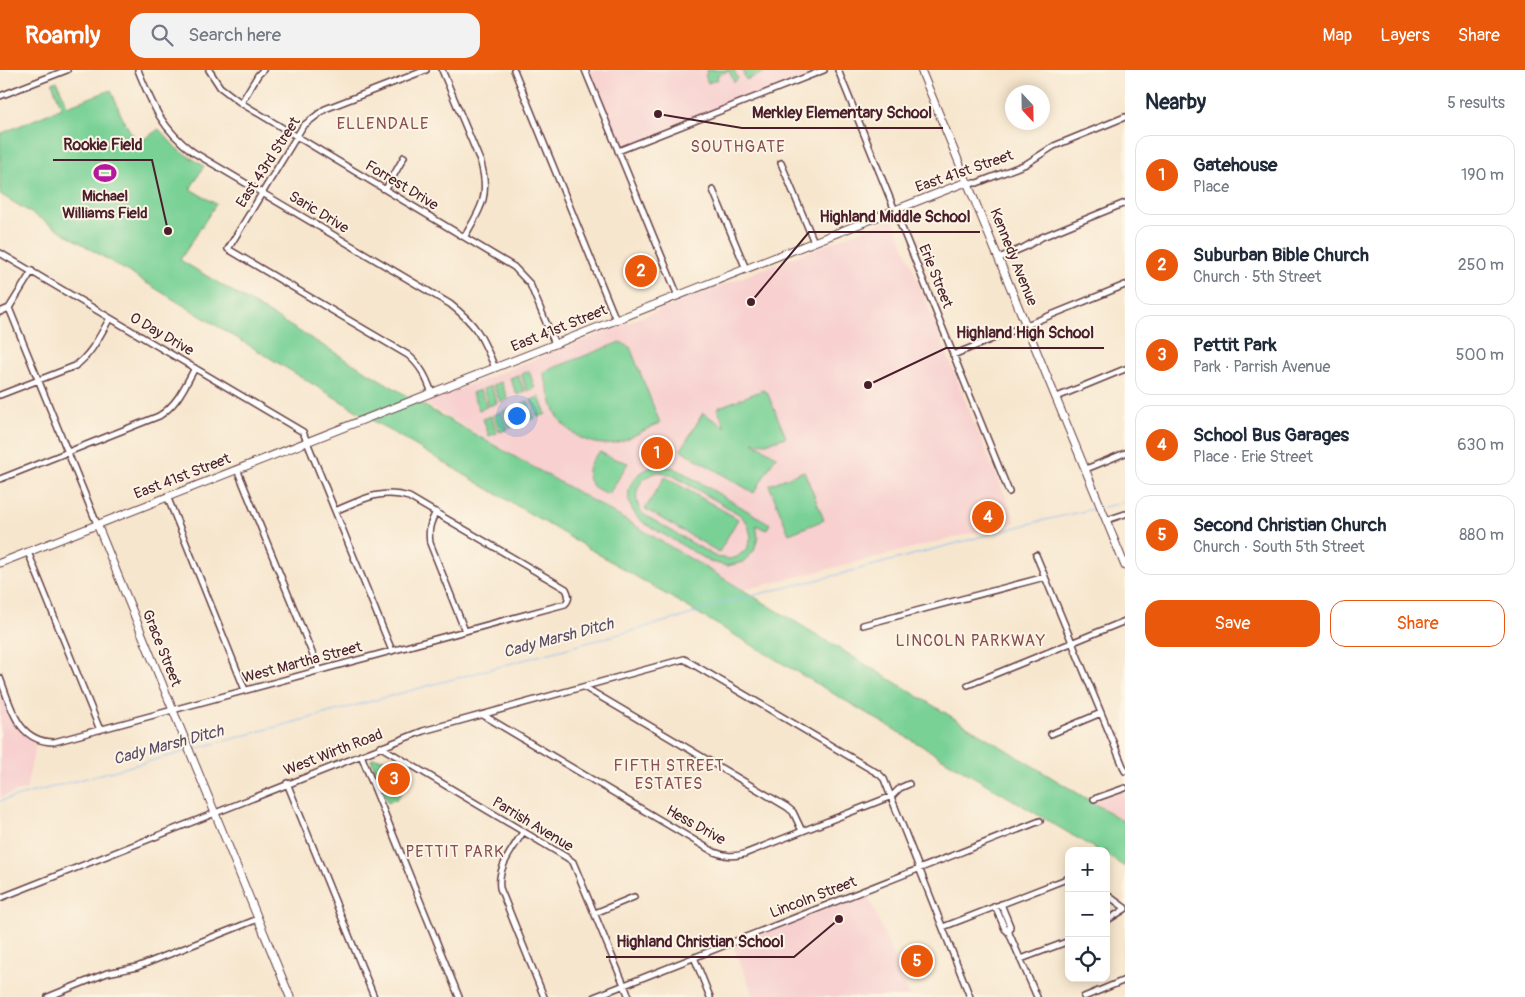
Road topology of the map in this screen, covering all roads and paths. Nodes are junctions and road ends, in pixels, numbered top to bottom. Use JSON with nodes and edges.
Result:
{"nodes":[{"id":1,"x":67,"y":70,"type":"edge"},
{"id":2,"x":138,"y":70,"type":"edge"},
{"id":3,"x":209,"y":70,"type":"edge"},
{"id":4,"x":263,"y":70,"type":"edge"},
{"id":5,"x":426,"y":70,"type":"edge"},
{"id":6,"x":442,"y":70,"type":"edge"},
{"id":7,"x":514,"y":70,"type":"edge"},
{"id":8,"x":585,"y":70,"type":"edge"},
{"id":9,"x":824,"y":70,"type":"edge"},
{"id":10,"x":838,"y":70,"type":"edge"},
{"id":11,"x":921,"y":70,"type":"edge"},
{"id":12,"x":0,"y":96,"type":"edge"},
{"id":13,"x":241,"y":103,"type":"junction"},
{"id":14,"x":1125,"y":117,"type":"edge"},
{"id":15,"x":296,"y":136,"type":"junction"},
{"id":16,"x":618,"y":151,"type":"junction"},
{"id":17,"x":404,"y":157,"type":"dead end"},
{"id":18,"x":781,"y":164,"type":"dead end"},
{"id":19,"x":968,"y":183,"type":"junction"},
{"id":20,"x":386,"y":189,"type":"junction"},
{"id":21,"x":713,"y":190,"type":"dead end"},
{"id":22,"x":263,"y":192,"type":"junction"},
{"id":23,"x":1125,"y":203,"type":"edge"},
{"id":24,"x":895,"y":210,"type":"junction"},
{"id":25,"x":465,"y":236,"type":"junction"},
{"id":26,"x":814,"y":242,"type":"junction"},
{"id":27,"x":0,"y":253,"type":"edge"},
{"id":28,"x":999,"y":258,"type":"junction"},
{"id":29,"x":746,"y":269,"type":"junction"},
{"id":30,"x":32,"y":271,"type":"junction"},
{"id":31,"x":1125,"y":285,"type":"edge"},
{"id":32,"x":678,"y":296,"type":"junction"},
{"id":33,"x":9,"y":308,"type":"junction"},
{"id":34,"x":0,"y":312,"type":"edge"},
{"id":35,"x":110,"y":318,"type":"junction"},
{"id":36,"x":616,"y":320,"type":"junction"},
{"id":37,"x":1026,"y":325,"type":"junction"},
{"id":38,"x":555,"y":344,"type":"junction"},
{"id":39,"x":953,"y":355,"type":"junction"},
{"id":40,"x":196,"y":368,"type":"junction"},
{"id":41,"x":495,"y":368,"type":"junction"},
{"id":42,"x":1125,"y":369,"type":"edge"},
{"id":43,"x":38,"y":381,"type":"junction"},
{"id":44,"x":432,"y":393,"type":"junction"},
{"id":45,"x":0,"y":396,"type":"edge"},
{"id":46,"x":1056,"y":397,"type":"junction"},
{"id":47,"x":307,"y":441,"type":"junction"},
{"id":48,"x":68,"y":452,"type":"junction"},
{"id":49,"x":1125,"y":453,"type":"edge"},
{"id":50,"x":237,"y":469,"type":"junction"},
{"id":51,"x":1086,"y":469,"type":"junction"},
{"id":52,"x":0,"y":479,"type":"edge"},
{"id":53,"x":1009,"y":492,"type":"dead end"},
{"id":54,"x":167,"y":496,"type":"junction"},
{"id":55,"x":335,"y":511,"type":"junction"},
{"id":56,"x":436,"y":512,"type":"junction"},
{"id":57,"x":1125,"y":514,"type":"edge"},
{"id":58,"x":1105,"y":516,"type":"junction"},
{"id":59,"x":97,"y":524,"type":"junction"},
{"id":60,"x":28,"y":552,"type":"junction"},
{"id":61,"x":1036,"y":555,"type":"dead end"},
{"id":62,"x":0,"y":562,"type":"edge"},
{"id":63,"x":1125,"y":566,"type":"edge"},
{"id":64,"x":1046,"y":577,"type":"junction"},
{"id":65,"x":1125,"y":621,"type":"edge"},
{"id":66,"x":863,"y":625,"type":"dead end"},
{"id":67,"x":465,"y":631,"type":"junction"},
{"id":68,"x":1072,"y":642,"type":"junction"},
{"id":69,"x":392,"y":651,"type":"junction"},
{"id":70,"x":319,"y":670,"type":"junction"},
{"id":71,"x":0,"y":678,"type":"edge"},
{"id":72,"x":968,"y":685,"type":"dead end"},
{"id":73,"x":584,"y":687,"type":"junction"},
{"id":74,"x":246,"y":690,"type":"junction"},
{"id":75,"x":172,"y":710,"type":"junction"},
{"id":76,"x":1101,"y":713,"type":"junction"},
{"id":77,"x":483,"y":714,"type":"junction"},
{"id":78,"x":100,"y":730,"type":"junction"},
{"id":79,"x":1051,"y":734,"type":"dead end"},
{"id":80,"x":381,"y":747,"type":"junction"},
{"id":81,"x":361,"y":755,"type":"junction"},
{"id":82,"x":1125,"y":771,"type":"edge"},
{"id":83,"x":287,"y":783,"type":"junction"},
{"id":84,"x":909,"y":784,"type":"dead end"},
{"id":85,"x":1125,"y":788,"type":"edge"},
{"id":86,"x":892,"y":796,"type":"junction"},
{"id":87,"x":1094,"y":799,"type":"dead end"},
{"id":88,"x":214,"y":813,"type":"junction"},
{"id":89,"x":1040,"y":821,"type":"dead end"},
{"id":90,"x":802,"y":831,"type":"junction"},
{"id":91,"x":523,"y":832,"type":"junction"},
{"id":92,"x":920,"y":868,"type":"junction"},
{"id":93,"x":1065,"y":880,"type":"edge"},
{"id":94,"x":634,"y":897,"type":"dead end"},
{"id":95,"x":1110,"y":897,"type":"edge"},
{"id":96,"x":0,"y":898,"type":"edge"},
{"id":97,"x":998,"y":905,"type":"junction"},
{"id":98,"x":1125,"y":908,"type":"edge"},
{"id":99,"x":595,"y":913,"type":"junction"},
{"id":100,"x":1110,"y":917,"type":"edge"},
{"id":101,"x":258,"y":919,"type":"junction"},
{"id":102,"x":942,"y":927,"type":"junction"},
{"id":103,"x":1065,"y":942,"type":"edge"},
{"id":104,"x":694,"y":957,"type":"junction"},
{"id":105,"x":1021,"y":959,"type":"junction"},
{"id":106,"x":1125,"y":980,"type":"edge"},
{"id":107,"x":624,"y":986,"type":"junction"},
{"id":108,"x":64,"y":991,"type":"junction"},
{"id":109,"x":48,"y":997,"type":"edge"},
{"id":110,"x":66,"y":997,"type":"edge"},
{"id":111,"x":290,"y":997,"type":"edge"},
{"id":112,"x":374,"y":997,"type":"edge"},
{"id":113,"x":459,"y":997,"type":"edge"},
{"id":114,"x":544,"y":997,"type":"edge"},
{"id":115,"x":594,"y":997,"type":"edge"},
{"id":116,"x":629,"y":997,"type":"edge"},
{"id":117,"x":710,"y":997,"type":"edge"},
{"id":118,"x":970,"y":997,"type":"edge"},
{"id":119,"x":1038,"y":997,"type":"edge"},
{"id":120,"x":1084,"y":997,"type":"edge"}],
"edges":[{"from":1,"to":12,"type":"street"},
{"from":2,"to":22,"type":"street","name":"Saric Drive"},
{"from":3,"to":13,"type":"street","name":"Forrest Drive"},
{"from":4,"to":13,"type":"street"},
{"from":5,"to":15,"type":"street","name":"East 43rd Street"},
{"from":6,"to":25,"type":"street"},
{"from":7,"to":36,"type":"street"},
{"from":8,"to":16,"type":"street"},
{"from":9,"to":16,"type":"street"},
{"from":10,"to":24,"type":"street","name":"Erie Street"},
{"from":11,"to":19,"type":"street","name":"Kennedy Avenue"},
{"from":13,"to":15,"type":"street","name":"Forrest Drive"},
{"from":14,"to":19,"type":"street","name":"East 41st Street"},
{"from":15,"to":20,"type":"street","name":"Forrest Drive"},
{"from":15,"to":22,"type":"street","name":"East 43rd Street"},
{"from":16,"to":32,"type":"street"},
{"from":17,"to":20,"type":"street"},
{"from":18,"to":26,"type":"street"},
{"from":19,"to":24,"type":"street","name":"East 41st Street"},
{"from":19,"to":28,"type":"street","name":"Kennedy Avenue"},
{"from":20,"to":25,"type":"street","name":"Forrest Drive"},
{"from":21,"to":29,"type":"street"},
{"from":22,"to":41,"type":"street","name":"Saric Drive"},
{"from":22,"to":44,"type":"street","name":"East 43rd Street"},
{"from":23,"to":28,"type":"street"},
{"from":24,"to":26,"type":"street","name":"East 41st Street"},
{"from":24,"to":39,"type":"street","name":"Erie Street"},
{"from":25,"to":38,"type":"street","name":"Forrest Drive"},
{"from":26,"to":29,"type":"street","name":"East 41st Street"},
{"from":27,"to":30,"type":"street","name":"O Day Drive"},
{"from":28,"to":37,"type":"street","name":"Kennedy Avenue"},
{"from":29,"to":32,"type":"street","name":"East 41st Street"},
{"from":30,"to":33,"type":"street"},
{"from":30,"to":35,"type":"street","name":"O Day Drive"},
{"from":31,"to":37,"type":"street"},
{"from":32,"to":36,"type":"street","name":"East 41st Street"},
{"from":33,"to":34,"type":"street"},
{"from":33,"to":43,"type":"street","name":"Grace Street"},
{"from":35,"to":40,"type":"street","name":"O Day Drive"},
{"from":35,"to":43,"type":"street"},
{"from":36,"to":38,"type":"street","name":"East 41st Street"},
{"from":37,"to":39,"type":"street"},
{"from":37,"to":46,"type":"street","name":"Kennedy Avenue"},
{"from":38,"to":41,"type":"street","name":"East 41st Street"},
{"from":39,"to":53,"type":"street","name":"Erie Street"},
{"from":40,"to":47,"type":"street","name":"O Day Drive"},
{"from":40,"to":48,"type":"street"},
{"from":41,"to":44,"type":"street","name":"East 41st Street"},
{"from":42,"to":46,"type":"street"},
{"from":43,"to":45,"type":"street"},
{"from":43,"to":48,"type":"street","name":"Grace Street"},
{"from":44,"to":47,"type":"street","name":"East 41st Street"},
{"from":46,"to":51,"type":"street","name":"Kennedy Avenue"},
{"from":47,"to":50,"type":"street","name":"East 41st Street"},
{"from":47,"to":55,"type":"street"},
{"from":48,"to":52,"type":"street"},
{"from":48,"to":59,"type":"street","name":"Grace Street"},
{"from":49,"to":51,"type":"street"},
{"from":50,"to":54,"type":"street","name":"East 41st Street"},
{"from":50,"to":70,"type":"street"},
{"from":51,"to":58,"type":"street","name":"Kennedy Avenue"},
{"from":54,"to":59,"type":"street","name":"East 41st Street"},
{"from":54,"to":74,"type":"street"},
{"from":55,"to":56,"type":"street"},
{"from":55,"to":69,"type":"street"},
{"from":56,"to":67,"type":"street"},
{"from":56,"to":67,"type":"street","name":"West Martha Street"},
{"from":57,"to":58,"type":"street"},
{"from":58,"to":63,"type":"street","name":"Kennedy Avenue"},
{"from":59,"to":60,"type":"street","name":"East 41st Street"},
{"from":59,"to":75,"type":"street","name":"Grace Street"},
{"from":60,"to":62,"type":"street","name":"East 41st Street"},
{"from":60,"to":78,"type":"street"},
{"from":61,"to":64,"type":"street"},
{"from":64,"to":66,"type":"street"},
{"from":64,"to":68,"type":"street"},
{"from":65,"to":68,"type":"street"},
{"from":67,"to":69,"type":"street","name":"West Martha Street"},
{"from":68,"to":72,"type":"street"},
{"from":68,"to":76,"type":"street"},
{"from":69,"to":70,"type":"street","name":"West Martha Street"},
{"from":70,"to":74,"type":"street","name":"West Martha Street"},
{"from":71,"to":78,"type":"street","name":"West Martha Street"},
{"from":73,"to":77,"type":"street","name":"West Wirth Road"},
{"from":73,"to":86,"type":"street","name":"West Wirth Road"},
{"from":73,"to":90,"type":"street"},
{"from":74,"to":75,"type":"street","name":"West Martha Street"},
{"from":75,"to":78,"type":"street","name":"West Martha Street"},
{"from":75,"to":88,"type":"street","name":"Grace Street"},
{"from":76,"to":79,"type":"street"},
{"from":76,"to":82,"type":"street"},
{"from":77,"to":80,"type":"street","name":"West Wirth Road"},
{"from":77,"to":90,"type":"street","name":"Hess Drive"},
{"from":80,"to":81,"type":"street","name":"West Wirth Road"},
{"from":80,"to":91,"type":"street","name":"Parrish Avenue"},
{"from":81,"to":83,"type":"street","name":"West Wirth Road"},
{"from":81,"to":113,"type":"street"},
{"from":83,"to":88,"type":"street","name":"West Wirth Road"},
{"from":83,"to":112,"type":"street"},
{"from":84,"to":86,"type":"street","name":"Hess Drive"},
{"from":85,"to":87,"type":"street"},
{"from":86,"to":90,"type":"street","name":"Hess Drive"},
{"from":86,"to":92,"type":"street"},
{"from":88,"to":96,"type":"street","name":"West Wirth Road"},
{"from":88,"to":101,"type":"street","name":"Grace Street"},
{"from":89,"to":92,"type":"street","name":"Lincoln Street"},
{"from":91,"to":99,"type":"street","name":"Parrish Avenue"},
{"from":91,"to":114,"type":"street"},
{"from":92,"to":102,"type":"street"},
{"from":92,"to":104,"type":"street","name":"Lincoln Street"},
{"from":93,"to":97,"type":"street"},
{"from":94,"to":99,"type":"street"},
{"from":95,"to":98,"type":"street"},
{"from":97,"to":102,"type":"street"},
{"from":97,"to":105,"type":"street"},
{"from":98,"to":100,"type":"street"},
{"from":99,"to":107,"type":"street","name":"Parrish Avenue"},
{"from":101,"to":108,"type":"street"},
{"from":101,"to":111,"type":"street","name":"Grace Street"},
{"from":102,"to":118,"type":"street"},
{"from":103,"to":105,"type":"street"},
{"from":104,"to":107,"type":"street","name":"Lincoln Street"},
{"from":104,"to":117,"type":"street"},
{"from":105,"to":119,"type":"street"},
{"from":106,"to":120,"type":"street"},
{"from":107,"to":115,"type":"street","name":"Lincoln Street"},
{"from":107,"to":116,"type":"street","name":"Parrish Avenue"},
{"from":108,"to":109,"type":"street"},
{"from":108,"to":110,"type":"street"}]}
